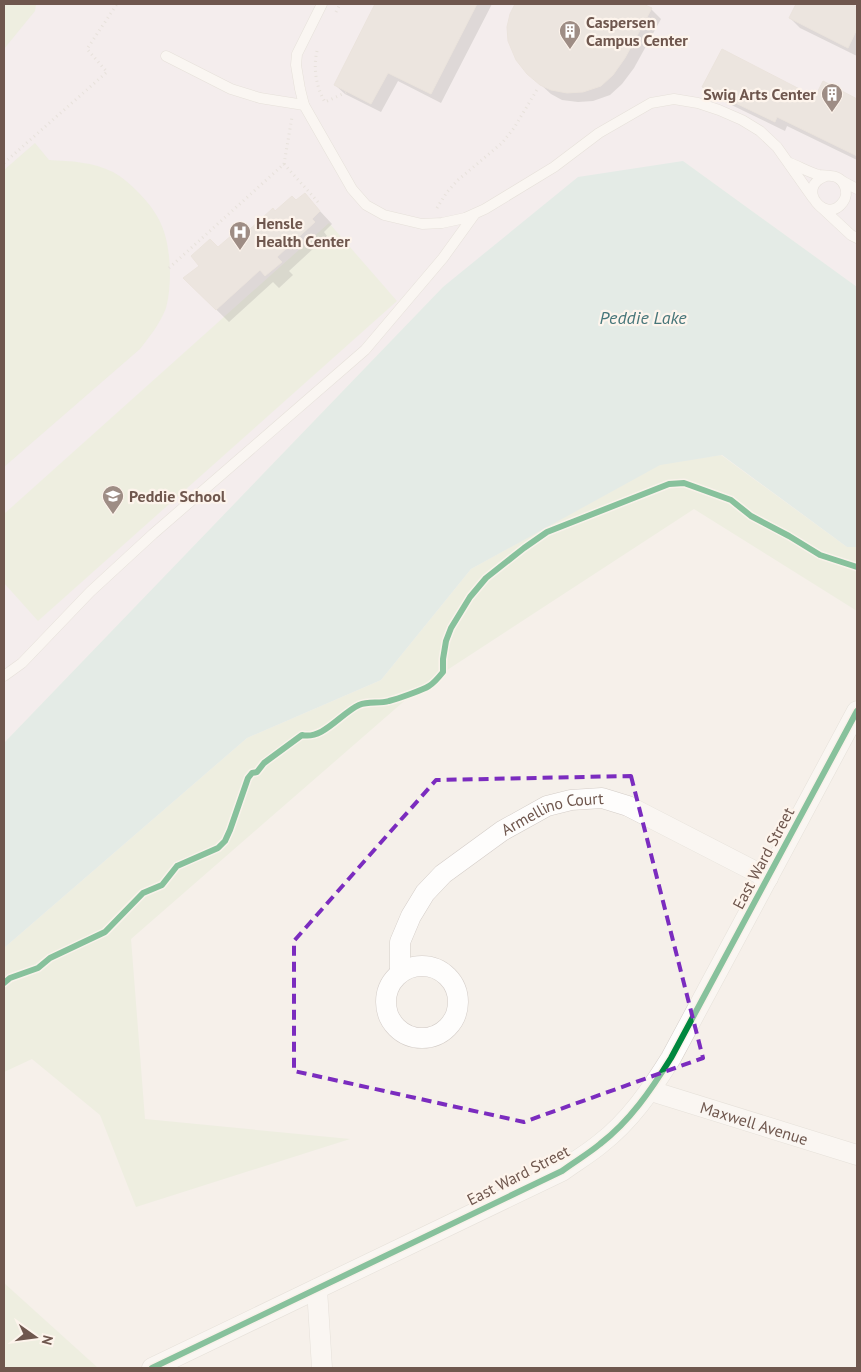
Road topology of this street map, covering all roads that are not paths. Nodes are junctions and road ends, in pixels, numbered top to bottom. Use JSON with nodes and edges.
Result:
{"nodes":[{"id":1,"x":322,"y":4,"type":"edge"},
{"id":2,"x":166,"y":56,"type":"dead end"},
{"id":3,"x":304,"y":105,"type":"junction"},
{"id":4,"x":790,"y":163,"type":"junction"},
{"id":5,"x":826,"y":176,"type":"junction"},
{"id":6,"x":842,"y":181,"type":"junction"},
{"id":7,"x":857,"y":189,"type":"edge"},
{"id":8,"x":813,"y":198,"type":"junction"},
{"id":9,"x":820,"y":207,"type":"junction"},
{"id":10,"x":475,"y":214,"type":"junction"},
{"id":11,"x":857,"y":238,"type":"edge"},
{"id":12,"x":4,"y":676,"type":"edge"},
{"id":13,"x":857,"y":711,"type":"edge"},
{"id":14,"x":768,"y":878,"type":"junction"},
{"id":15,"x":400,"y":971,"type":"dead end"},
{"id":16,"x":651,"y":1091,"type":"junction"},
{"id":17,"x":857,"y":1156,"type":"edge"},
{"id":18,"x":317,"y":1289,"type":"junction"},
{"id":19,"x":152,"y":1368,"type":"edge"},
{"id":20,"x":322,"y":1368,"type":"edge"}],
"edges":[{"from":1,"to":3,"type":"lane"},
{"from":2,"to":3,"type":"lane"},
{"from":3,"to":10,"type":"lane"},
{"from":4,"to":5,"type":"lane"},
{"from":4,"to":8,"type":"lane"},
{"from":4,"to":10,"type":"lane"},
{"from":5,"to":6,"type":"lane"},
{"from":5,"to":8,"type":"lane"},
{"from":6,"to":7,"type":"lane"},
{"from":6,"to":9,"type":"lane"},
{"from":8,"to":9,"type":"lane"},
{"from":9,"to":11,"type":"lane"},
{"from":10,"to":12,"type":"lane"},
{"from":13,"to":14,"type":"street","name":"East Ward Street"},
{"from":14,"to":15,"type":"street","name":"Armellino Court"},
{"from":14,"to":16,"type":"street","name":"East Ward Street"},
{"from":16,"to":17,"type":"street","name":"Maxwell Avenue"},
{"from":16,"to":18,"type":"street","name":"East Ward Street"},
{"from":18,"to":19,"type":"street","name":"East Ward Street"},
{"from":18,"to":20,"type":"street"}]}
